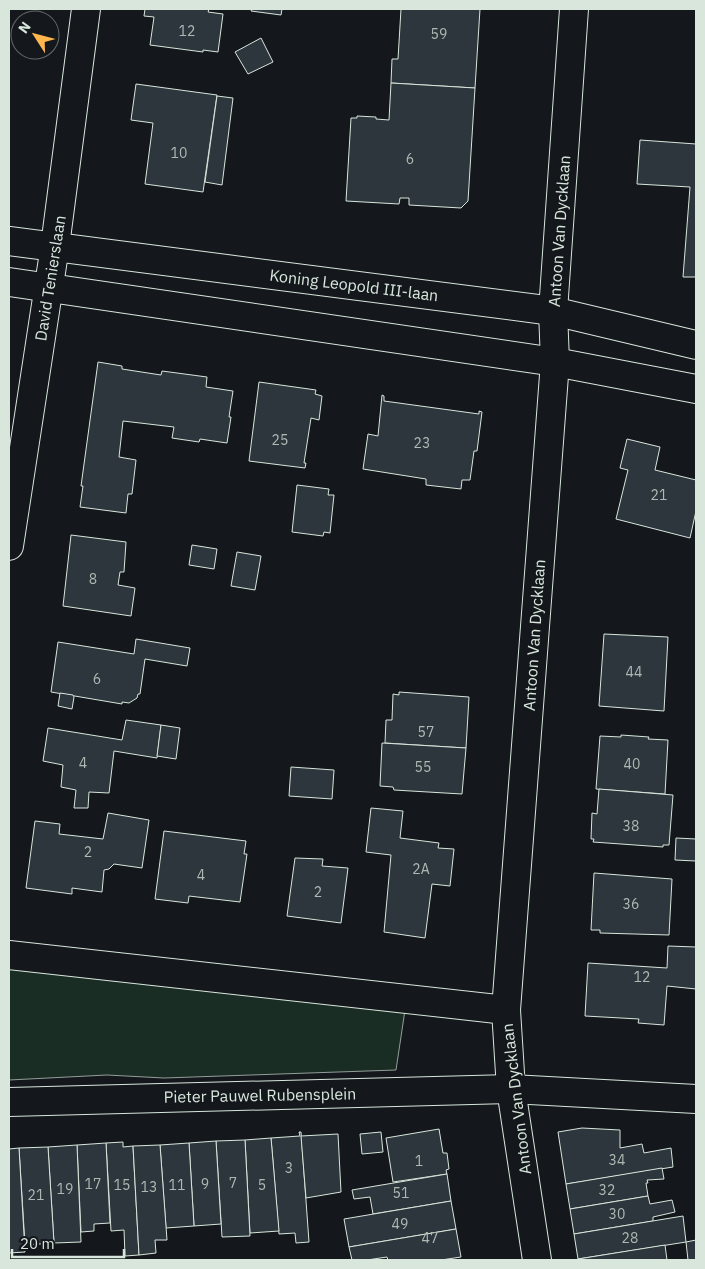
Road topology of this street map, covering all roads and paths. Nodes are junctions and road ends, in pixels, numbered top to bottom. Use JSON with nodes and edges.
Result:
{"nodes":[{"id":1,"x":86,"y":9,"type":"edge"},
{"id":2,"x":574,"y":9,"type":"edge"},
{"id":3,"x":9,"y":241,"type":"edge"},
{"id":4,"x":56,"y":246,"type":"junction"},
{"id":5,"x":9,"y":282,"type":"edge"},
{"id":6,"x":48,"y":287,"type":"junction"},
{"id":7,"x":553,"y":311,"type":"junction"},
{"id":8,"x":696,"y":345,"type":"edge"},
{"id":9,"x":556,"y":362,"type":"junction"},
{"id":10,"x":696,"y":389,"type":"edge"},
{"id":11,"x":9,"y":546,"type":"edge"},
{"id":12,"x":9,"y":955,"type":"edge"},
{"id":13,"x":506,"y":1010,"type":"junction"},
{"id":14,"x":511,"y":1089,"type":"junction"},
{"id":15,"x":696,"y":1099,"type":"edge"},
{"id":16,"x":9,"y":1102,"type":"edge"},
{"id":17,"x":537,"y":1260,"type":"edge"}],
"edges":[{"from":1,"to":4,"type":"street","name":"David Tenierslaan"},
{"from":2,"to":7,"type":"street","name":"Antoon Van Dycklaan"},
{"from":3,"to":4,"type":"street","name":"Koning Leopold III-laan"},
{"from":4,"to":6,"type":"street","name":"David Tenierslaan"},
{"from":4,"to":7,"type":"street","name":"Koning Leopold III-laan"},
{"from":5,"to":6,"type":"street"},
{"from":6,"to":9,"type":"street"},
{"from":6,"to":11,"type":"street","name":"David Tenierslaan"},
{"from":7,"to":8,"type":"street","name":"Koning Leopold III-laan"},
{"from":7,"to":9,"type":"street","name":"Antoon Van Dycklaan"},
{"from":9,"to":10,"type":"street"},
{"from":9,"to":13,"type":"street","name":"Antoon Van Dycklaan"},
{"from":12,"to":13,"type":"street"},
{"from":13,"to":14,"type":"street","name":"Antoon Van Dycklaan"},
{"from":14,"to":15,"type":"street","name":"Pieter Pauwel Rubensplein"},
{"from":14,"to":16,"type":"street","name":"Pieter Pauwel Rubensplein"},
{"from":14,"to":17,"type":"street","name":"Antoon Van Dycklaan"}]}
